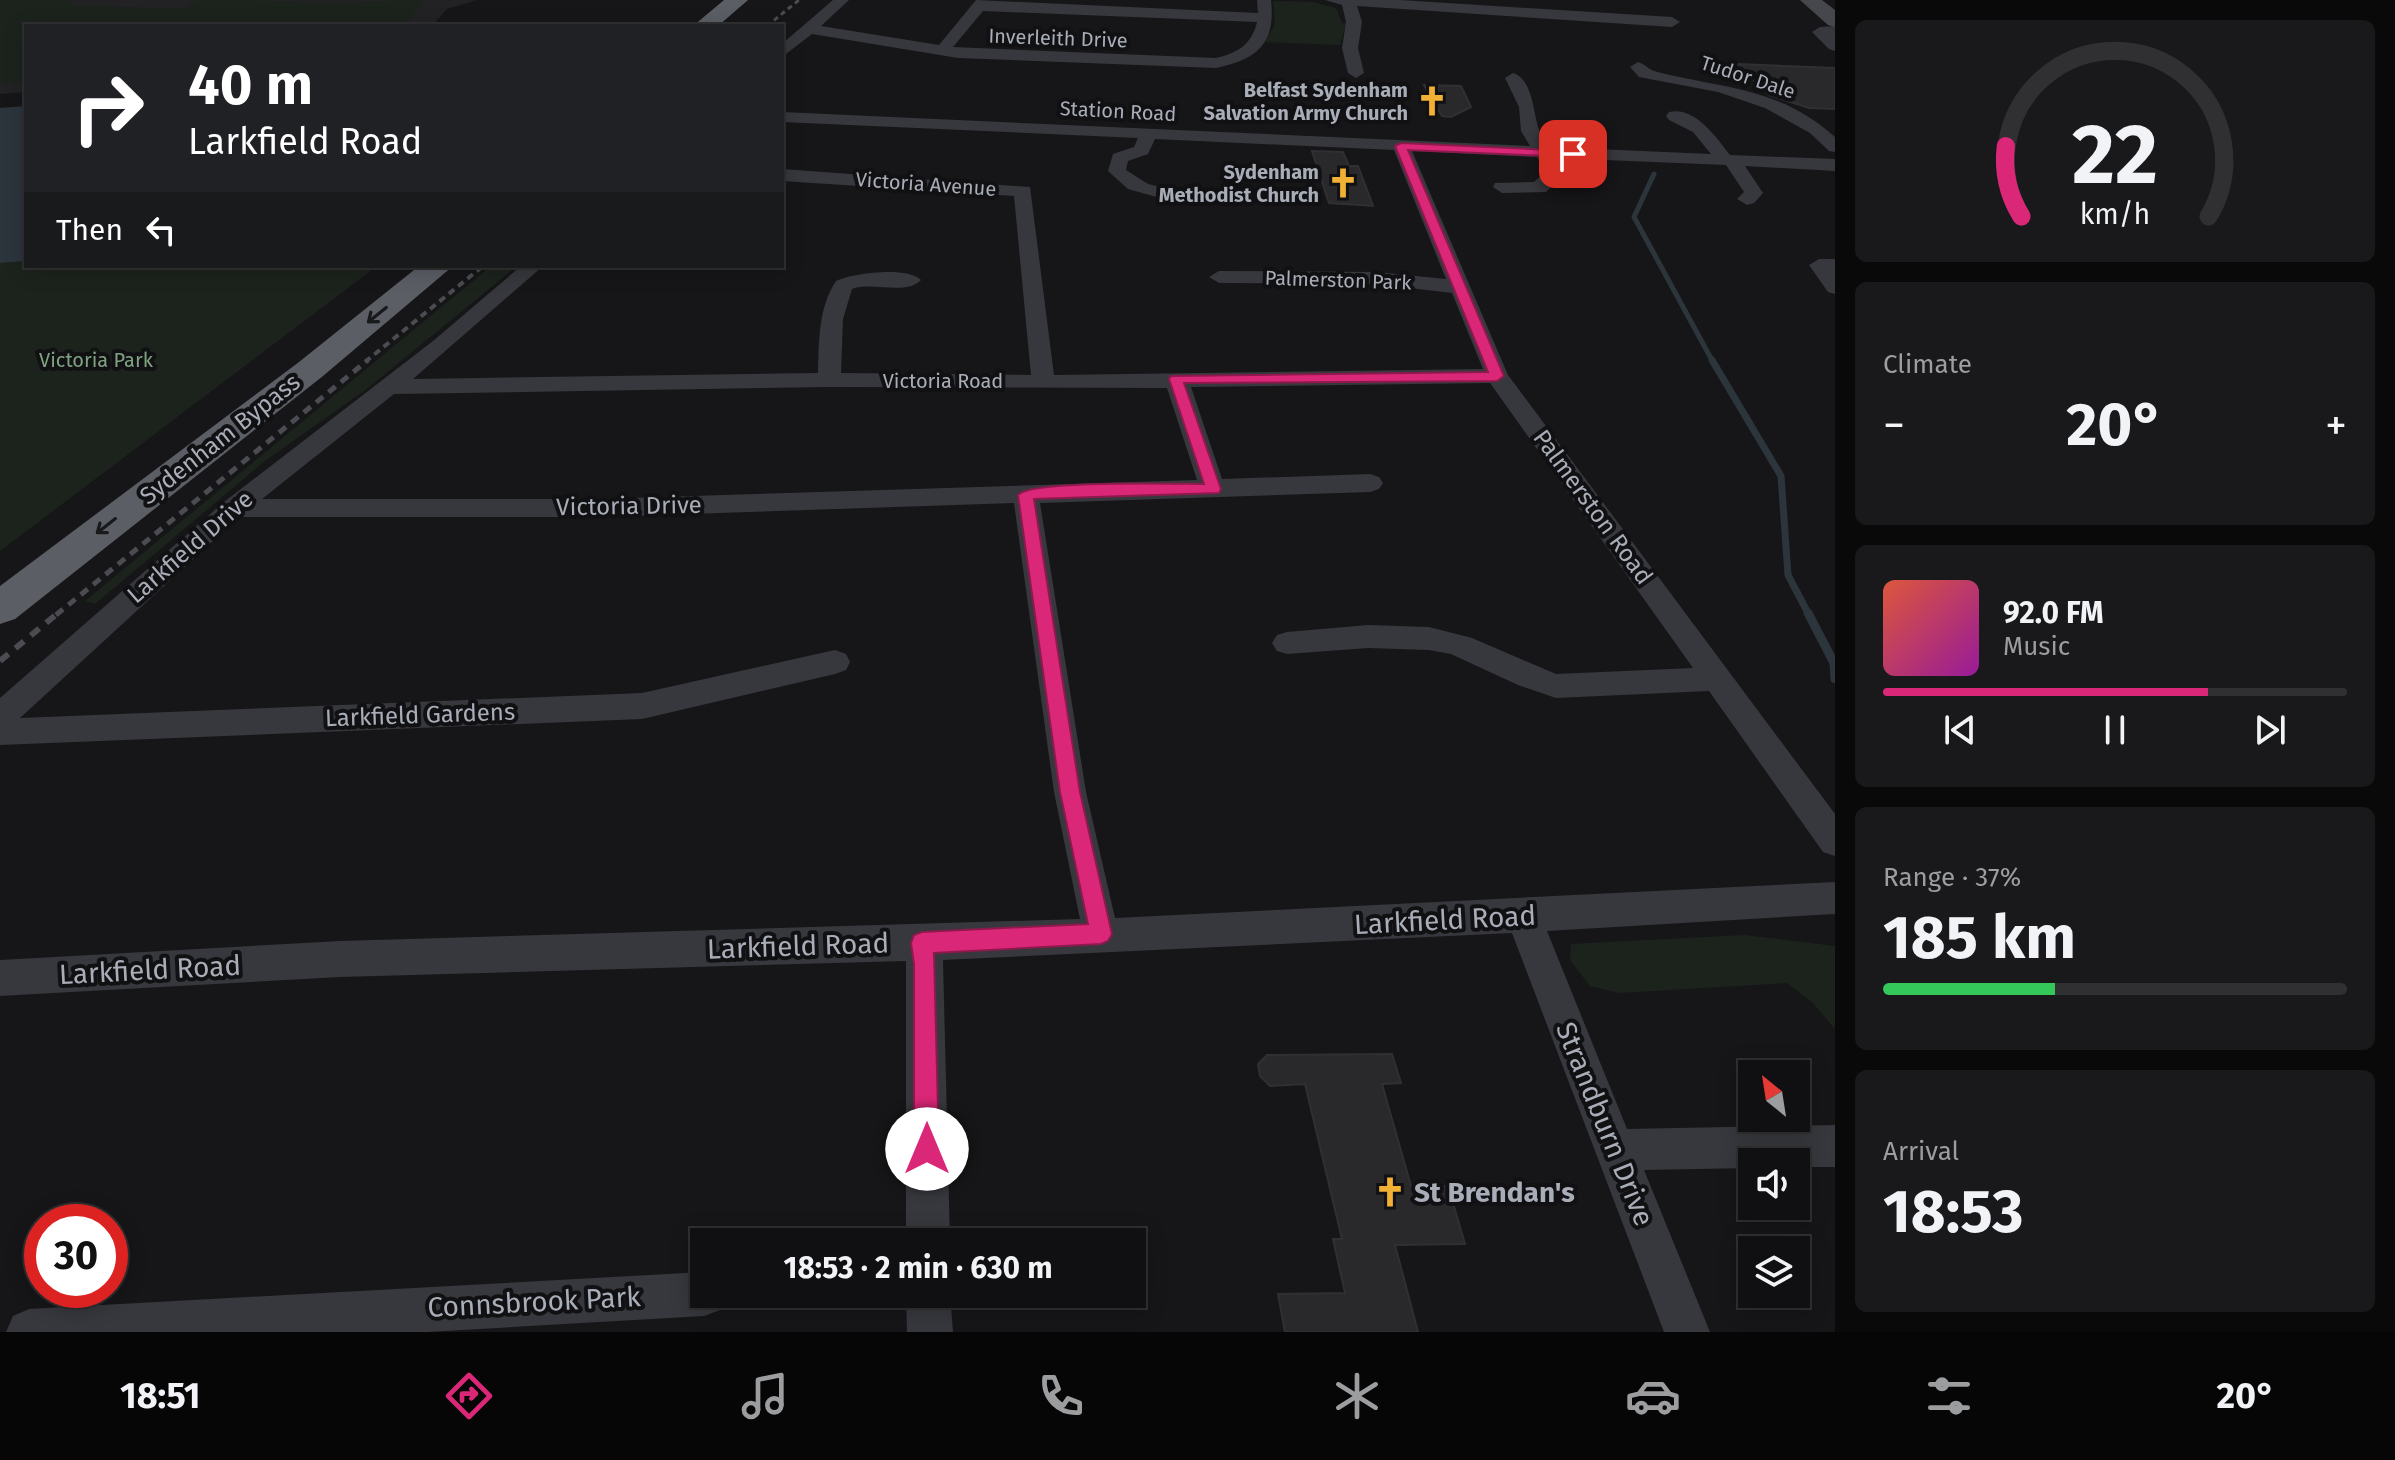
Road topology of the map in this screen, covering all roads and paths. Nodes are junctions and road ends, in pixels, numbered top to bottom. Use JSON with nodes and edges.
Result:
{"nodes":[{"id":1,"x":737,"y":0,"type":"edge"},
{"id":2,"x":762,"y":0,"type":"edge"},
{"id":3,"x":842,"y":0,"type":"edge"},
{"id":4,"x":1264,"y":0,"type":"edge"},
{"id":5,"x":1332,"y":0,"type":"edge"},
{"id":6,"x":1810,"y":0,"type":"edge"},
{"id":7,"x":1348,"y":1,"type":"edge"},
{"id":8,"x":982,"y":3,"type":"edge"},
{"id":9,"x":1266,"y":18,"type":"junction"},
{"id":10,"x":1671,"y":21,"type":"dead end"},
{"id":11,"x":1835,"y":21,"type":"edge"},
{"id":12,"x":707,"y":24,"type":"edge"},
{"id":13,"x":732,"y":24,"type":"edge"},
{"id":14,"x":809,"y":29,"type":"junction"},
{"id":15,"x":1835,"y":31,"type":"edge"},
{"id":16,"x":1835,"y":46,"type":"edge"},
{"id":17,"x":784,"y":50,"type":"edge"},
{"id":18,"x":942,"y":51,"type":"junction"},
{"id":19,"x":1638,"y":67,"type":"dead end"},
{"id":20,"x":1356,"y":73,"type":"dead end"},
{"id":21,"x":1493,"y":84,"type":"dead end"},
{"id":22,"x":1675,"y":116,"type":"dead end"},
{"id":23,"x":784,"y":117,"type":"edge"},
{"id":24,"x":1148,"y":135,"type":"junction"},
{"id":25,"x":1832,"y":141,"type":"edge"},
{"id":26,"x":1401,"y":146,"type":"junction"},
{"id":27,"x":1543,"y":153,"type":"junction"},
{"id":28,"x":1728,"y":160,"type":"junction"},
{"id":29,"x":1835,"y":165,"type":"edge"},
{"id":30,"x":784,"y":175,"type":"edge"},
{"id":31,"x":1502,"y":187,"type":"dead end"},
{"id":32,"x":1171,"y":195,"type":"dead end"},
{"id":33,"x":1747,"y":199,"type":"dead end"},
{"id":34,"x":1835,"y":265,"type":"edge"},
{"id":35,"x":395,"y":268,"type":"edge"},
{"id":36,"x":436,"y":268,"type":"edge"},
{"id":37,"x":531,"y":268,"type":"edge"},
{"id":38,"x":1219,"y":277,"type":"dead end"},
{"id":39,"x":910,"y":280,"type":"dead end"},
{"id":40,"x":1457,"y":287,"type":"junction"},
{"id":41,"x":1835,"y":288,"type":"edge"},
{"id":42,"x":1497,"y":376,"type":"junction"},
{"id":43,"x":1176,"y":379,"type":"junction"},
{"id":44,"x":829,"y":380,"type":"junction"},
{"id":45,"x":1043,"y":382,"type":"junction"},
{"id":46,"x":389,"y":387,"type":"junction"},
{"id":47,"x":1370,"y":483,"type":"dead end"},
{"id":48,"x":1213,"y":489,"type":"junction"},
{"id":49,"x":1026,"y":495,"type":"junction"},
{"id":50,"x":233,"y":508,"type":"junction"},
{"id":51,"x":0,"y":577,"type":"edge"},
{"id":52,"x":0,"y":608,"type":"edge"},
{"id":53,"x":1287,"y":643,"type":"dead end"},
{"id":54,"x":835,"y":662,"type":"dead end"},
{"id":55,"x":1719,"y":679,"type":"junction"},
{"id":56,"x":0,"y":717,"type":"edge"},
{"id":57,"x":0,"y":732,"type":"edge"},
{"id":58,"x":1835,"y":841,"type":"edge"},
{"id":59,"x":1835,"y":898,"type":"edge"},
{"id":60,"x":1523,"y":916,"type":"junction"},
{"id":61,"x":1101,"y":934,"type":"junction"},
{"id":62,"x":922,"y":943,"type":"junction"},
{"id":63,"x":0,"y":978,"type":"edge"},
{"id":64,"x":1835,"y":1146,"type":"edge"},
{"id":65,"x":1616,"y":1150,"type":"junction"},
{"id":66,"x":928,"y":1228,"type":"edge"},
{"id":67,"x":690,"y":1295,"type":"edge"},
{"id":68,"x":929,"y":1308,"type":"edge"},
{"id":69,"x":29,"y":1332,"type":"edge"},
{"id":70,"x":930,"y":1332,"type":"edge"},
{"id":71,"x":1687,"y":1332,"type":"edge"}],
"edges":[{"from":1,"to":12,"type":"highway"},
{"from":2,"to":13,"type":"highway"},
{"from":3,"to":14,"type":"street"},
{"from":4,"to":9,"type":"street"},
{"from":5,"to":7,"type":"street"},
{"from":6,"to":11,"type":"main road"},
{"from":7,"to":10,"type":"street"},
{"from":7,"to":20,"type":"street"},
{"from":8,"to":9,"type":"street"},
{"from":8,"to":18,"type":"street"},
{"from":9,"to":18,"type":"street","name":"Inverleith Drive"},
{"from":14,"to":17,"type":"street"},
{"from":14,"to":18,"type":"street","name":"Inverleith Drive"},
{"from":15,"to":16,"type":"street"},
{"from":19,"to":25,"type":"street","name":"Tudor Dale"},
{"from":21,"to":27,"type":"street"},
{"from":22,"to":28,"type":"street"},
{"from":23,"to":24,"type":"street","name":"Station Road"},
{"from":24,"to":26,"type":"street","name":"Station Road"},
{"from":24,"to":32,"type":"street"},
{"from":26,"to":27,"type":"street","name":"Station Road"},
{"from":26,"to":40,"type":"street","name":"Palmerston Road"},
{"from":27,"to":28,"type":"street","name":"Station Road"},
{"from":27,"to":31,"type":"street"},
{"from":28,"to":29,"type":"street","name":"Station Road"},
{"from":28,"to":33,"type":"street"},
{"from":30,"to":45,"type":"street","name":"Victoria Avenue"},
{"from":34,"to":41,"type":"street"},
{"from":35,"to":51,"type":"highway","name":"Sydenham Bypass"},
{"from":36,"to":52,"type":"highway","name":"Sydenham Bypass","one_way":true},
{"from":37,"to":46,"type":"street","name":"Larkfield Drive"},
{"from":38,"to":40,"type":"street","name":"Palmerston Park"},
{"from":39,"to":44,"type":"street"},
{"from":40,"to":42,"type":"street","name":"Palmerston Road"},
{"from":42,"to":43,"type":"street","name":"Victoria Road"},
{"from":42,"to":55,"type":"street","name":"Palmerston Road"},
{"from":43,"to":45,"type":"street","name":"Victoria Road"},
{"from":43,"to":48,"type":"street"},
{"from":44,"to":45,"type":"street","name":"Victoria Road"},
{"from":44,"to":46,"type":"street","name":"Victoria Road"},
{"from":46,"to":50,"type":"street","name":"Larkfield Drive"},
{"from":47,"to":48,"type":"street","name":"Victoria Drive"},
{"from":48,"to":49,"type":"street","name":"Victoria Drive"},
{"from":49,"to":50,"type":"street","name":"Victoria Drive"},
{"from":49,"to":61,"type":"street"},
{"from":50,"to":56,"type":"street","name":"Larkfield Drive"},
{"from":53,"to":55,"type":"street"},
{"from":54,"to":57,"type":"street","name":"Larkfield Gardens"},
{"from":55,"to":58,"type":"street","name":"Palmerston Road"},
{"from":59,"to":60,"type":"street","name":"Larkfield Road"},
{"from":60,"to":61,"type":"street","name":"Larkfield Road"},
{"from":60,"to":65,"type":"street","name":"Strandburn Drive"},
{"from":61,"to":62,"type":"street","name":"Larkfield Road"},
{"from":62,"to":63,"type":"street","name":"Larkfield Road"},
{"from":62,"to":66,"type":"street"},
{"from":64,"to":65,"type":"street"},
{"from":65,"to":71,"type":"street","name":"Strandburn Drive"},
{"from":67,"to":69,"type":"street","name":"Connsbrook Park"},
{"from":68,"to":70,"type":"street"}]}
